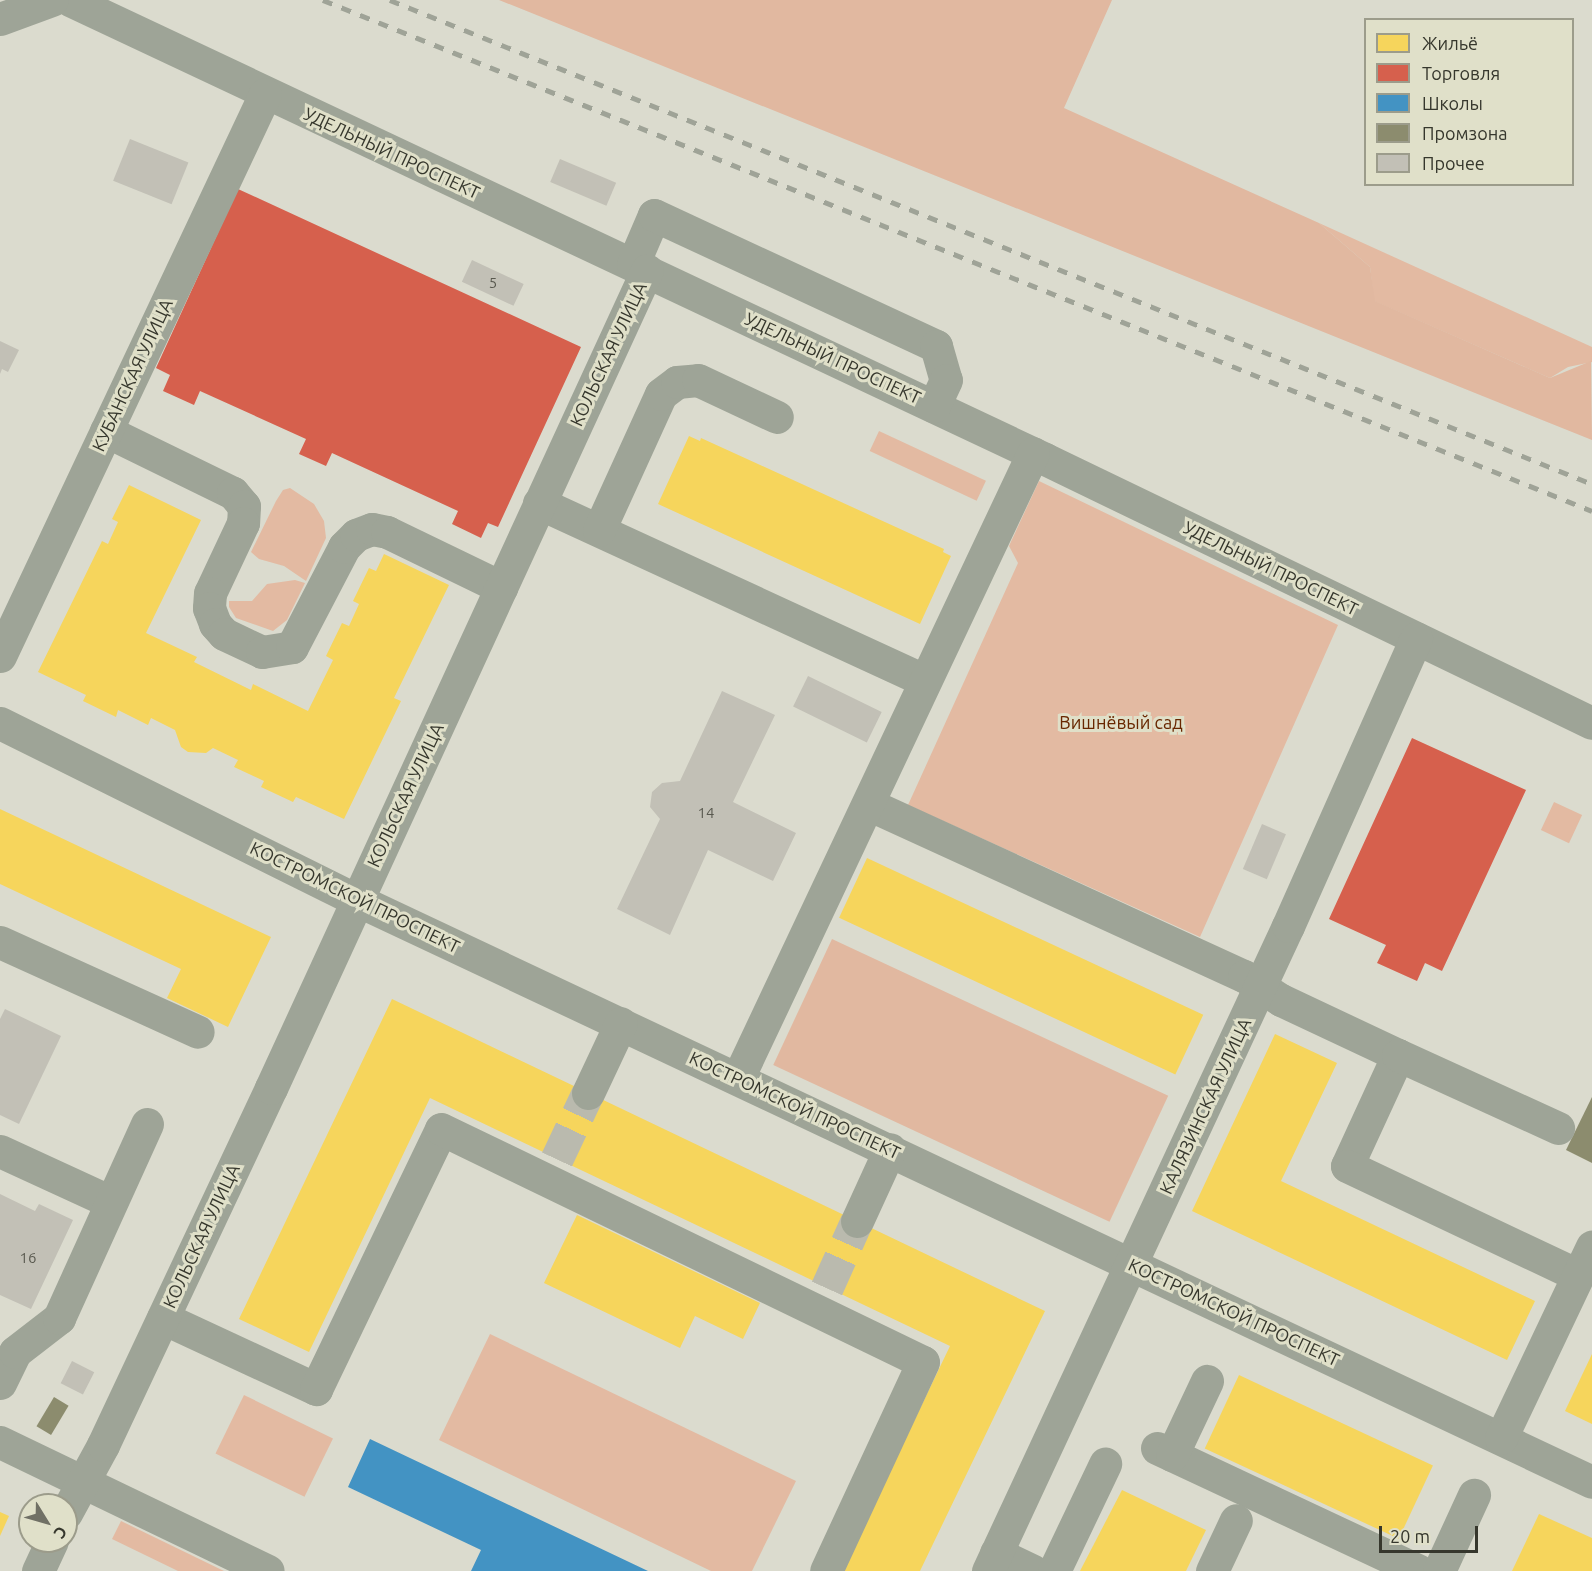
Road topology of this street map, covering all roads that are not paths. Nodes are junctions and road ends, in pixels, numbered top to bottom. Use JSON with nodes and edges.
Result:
{"nodes":[{"id":1,"x":52,"y":0,"type":"edge"},
{"id":2,"x":70,"y":0,"type":"edge"},
{"id":3,"x":0,"y":19,"type":"edge"},
{"id":4,"x":265,"y":94,"type":"junction"},
{"id":5,"x":640,"y":267,"type":"junction"},
{"id":6,"x":934,"y":406,"type":"junction"},
{"id":7,"x":777,"y":417,"type":"dead end"},
{"id":8,"x":106,"y":431,"type":"junction"},
{"id":9,"x":1033,"y":453,"type":"junction"},
{"id":10,"x":539,"y":503,"type":"junction"},
{"id":11,"x":599,"y":530,"type":"junction"},
{"id":12,"x":501,"y":587,"type":"junction"},
{"id":13,"x":1416,"y":638,"type":"junction"},
{"id":14,"x":0,"y":656,"type":"edge"},
{"id":15,"x":924,"y":680,"type":"junction"},
{"id":16,"x":0,"y":723,"type":"edge"},
{"id":17,"x":1592,"y":723,"type":"edge"},
{"id":18,"x":868,"y":804,"type":"junction"},
{"id":19,"x":357,"y":900,"type":"junction"},
{"id":20,"x":0,"y":942,"type":"edge"},
{"id":21,"x":1260,"y":986,"type":"junction"},
{"id":22,"x":621,"y":1023,"type":"junction"},
{"id":23,"x":198,"y":1032,"type":"dead end"},
{"id":24,"x":1398,"y":1055,"type":"junction"},
{"id":25,"x":738,"y":1078,"type":"junction"},
{"id":26,"x":588,"y":1093,"type":"tunnel mouth"},
{"id":27,"x":147,"y":1124,"type":"dead end"},
{"id":28,"x":1558,"y":1128,"type":"dead end"},
{"id":29,"x":890,"y":1149,"type":"junction"},
{"id":30,"x":0,"y":1151,"type":"edge"},
{"id":31,"x":111,"y":1202,"type":"junction"},
{"id":32,"x":857,"y":1221,"type":"tunnel mouth"},
{"id":33,"x":1585,"y":1260,"type":"edge"},
{"id":34,"x":1131,"y":1264,"type":"junction"},
{"id":35,"x":163,"y":1318,"type":"junction"},
{"id":36,"x":7,"y":1349,"type":"edge"},
{"id":37,"x":1207,"y":1381,"type":"dead end"},
{"id":38,"x":0,"y":1383,"type":"edge"},
{"id":39,"x":1501,"y":1438,"type":"junction"},
{"id":40,"x":0,"y":1442,"type":"edge"},
{"id":41,"x":1105,"y":1464,"type":"dead end"},
{"id":42,"x":81,"y":1481,"type":"junction"},
{"id":43,"x":1592,"y":1482,"type":"edge"},
{"id":44,"x":75,"y":1493,"type":"edge"},
{"id":45,"x":1474,"y":1495,"type":"dead end"},
{"id":46,"x":1236,"y":1520,"type":"dead end"},
{"id":47,"x":46,"y":1553,"type":"edge"},
{"id":48,"x":992,"y":1562,"type":"edge"},
{"id":49,"x":38,"y":1571,"type":"edge"},
{"id":50,"x":268,"y":1571,"type":"edge"},
{"id":51,"x":826,"y":1571,"type":"edge"},
{"id":52,"x":1033,"y":1571,"type":"edge"},
{"id":53,"x":1054,"y":1571,"type":"edge"},
{"id":54,"x":1212,"y":1571,"type":"edge"},
{"id":55,"x":1419,"y":1571,"type":"edge"},
{"id":56,"x":1439,"y":1571,"type":"edge"}],
"edges":[{"from":1,"to":3,"type":"street"},
{"from":2,"to":4,"type":"street","name":"УДЕЛЬНЫЙ ПРОСПЕКТ"},
{"from":4,"to":5,"type":"street","name":"УДЕЛЬНЫЙ ПРОСПЕКТ"},
{"from":4,"to":8,"type":"street","name":"КУБАНСКАЯ УЛИЦА"},
{"from":5,"to":6,"type":"street","name":"УДЕЛЬНЫЙ ПРОСПЕКТ"},
{"from":5,"to":6,"type":"street","name":"КОЛЬСКАЯ УЛИЦА"},
{"from":5,"to":10,"type":"street","name":"КОЛЬСКАЯ УЛИЦА"},
{"from":6,"to":9,"type":"street","name":"УДЕЛЬНЫЙ ПРОСПЕКТ"},
{"from":7,"to":11,"type":"street"},
{"from":8,"to":12,"type":"street"},
{"from":8,"to":14,"type":"street","name":"КУБАНСКАЯ УЛИЦА"},
{"from":9,"to":13,"type":"street","name":"УДЕЛЬНЫЙ ПРОСПЕКТ"},
{"from":9,"to":15,"type":"street"},
{"from":10,"to":11,"type":"street"},
{"from":10,"to":12,"type":"street","name":"КОЛЬСКАЯ УЛИЦА"},
{"from":11,"to":15,"type":"street"},
{"from":12,"to":19,"type":"street","name":"КОЛЬСКАЯ УЛИЦА"},
{"from":13,"to":17,"type":"street","name":"УДЕЛЬНЫЙ ПРОСПЕКТ"},
{"from":13,"to":21,"type":"street","name":"КАЛЯЗИНСКАЯ УЛИЦА"},
{"from":15,"to":18,"type":"street"},
{"from":16,"to":19,"type":"street","name":"КОСТРОМСКОЙ ПРОСПЕКТ"},
{"from":18,"to":21,"type":"street"},
{"from":18,"to":25,"type":"street"},
{"from":19,"to":22,"type":"street","name":"КОСТРОМСКОЙ ПРОСПЕКТ"},
{"from":19,"to":35,"type":"street","name":"КОЛЬСКАЯ УЛИЦА"},
{"from":20,"to":23,"type":"street"},
{"from":21,"to":24,"type":"street"},
{"from":21,"to":34,"type":"street","name":"КАЛЯЗИНСКАЯ УЛИЦА"},
{"from":22,"to":25,"type":"street","name":"КОСТРОМСКОЙ ПРОСПЕКТ"},
{"from":22,"to":26,"type":"street"},
{"from":24,"to":28,"type":"street"},
{"from":24,"to":33,"type":"street"},
{"from":25,"to":29,"type":"street","name":"КОСТРОМСКОЙ ПРОСПЕКТ"},
{"from":27,"to":31,"type":"street"},
{"from":29,"to":32,"type":"street"},
{"from":29,"to":34,"type":"street","name":"КОСТРОМСКОЙ ПРОСПЕКТ"},
{"from":30,"to":31,"type":"street"},
{"from":31,"to":36,"type":"street"},
{"from":33,"to":39,"type":"street"},
{"from":34,"to":39,"type":"street","name":"КОСТРОМСКОЙ ПРОСПЕКТ"},
{"from":34,"to":48,"type":"street","name":"КАЛЯЗИНСКАЯ УЛИЦА"},
{"from":35,"to":42,"type":"street","name":"КОЛЬСКАЯ УЛИЦА"},
{"from":35,"to":51,"type":"street"},
{"from":36,"to":38,"type":"street"},
{"from":37,"to":55,"type":"street"},
{"from":39,"to":43,"type":"street","name":"КОСТРОМСКОЙ ПРОСПЕКТ"},
{"from":40,"to":42,"type":"street"},
{"from":41,"to":53,"type":"street"},
{"from":42,"to":44,"type":"street","name":"КОЛЬСКАЯ УЛИЦА"},
{"from":42,"to":50,"type":"street"},
{"from":45,"to":56,"type":"street"},
{"from":46,"to":54,"type":"street"},
{"from":47,"to":49,"type":"street"},
{"from":48,"to":52,"type":"street"}]}
